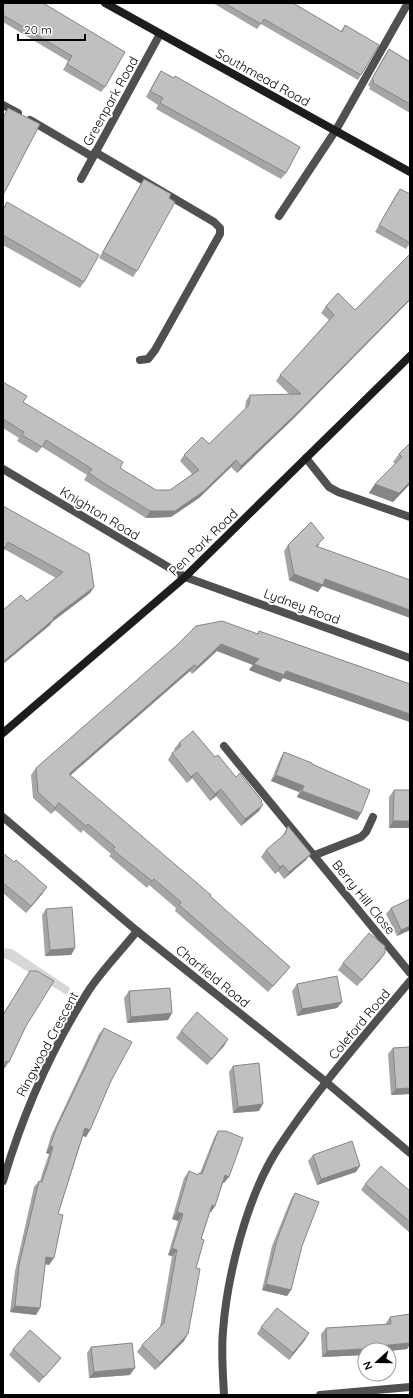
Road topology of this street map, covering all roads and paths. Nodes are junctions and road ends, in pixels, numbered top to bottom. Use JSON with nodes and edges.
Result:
{"nodes":[{"id":1,"x":105,"y":3,"type":"edge"},
{"id":2,"x":408,"y":3,"type":"edge"},
{"id":3,"x":160,"y":34,"type":"junction"},
{"id":4,"x":3,"y":105,"type":"edge"},
{"id":5,"x":336,"y":130,"type":"junction"},
{"id":6,"x":94,"y":155,"type":"junction"},
{"id":7,"x":410,"y":172,"type":"edge"},
{"id":8,"x":81,"y":179,"type":"dead end"},
{"id":9,"x":279,"y":216,"type":"dead end"},
{"id":10,"x":410,"y":356,"type":"edge"},
{"id":11,"x":140,"y":360,"type":"dead end"},
{"id":12,"x":306,"y":458,"type":"junction"},
{"id":13,"x":3,"y":469,"type":"edge"},
{"id":14,"x":410,"y":516,"type":"edge"},
{"id":15,"x":185,"y":577,"type":"junction"},
{"id":16,"x":410,"y":658,"type":"edge"},
{"id":17,"x":3,"y":733,"type":"edge"},
{"id":18,"x":224,"y":746,"type":"dead end"},
{"id":19,"x":3,"y":817,"type":"edge"},
{"id":20,"x":373,"y":817,"type":"dead end"},
{"id":21,"x":315,"y":855,"type":"junction"},
{"id":22,"x":137,"y":931,"type":"junction"},
{"id":23,"x":410,"y":973,"type":"edge"},
{"id":24,"x":410,"y":981,"type":"edge"},
{"id":25,"x":326,"y":1082,"type":"junction"},
{"id":26,"x":410,"y":1153,"type":"edge"},
{"id":27,"x":3,"y":1181,"type":"edge"},
{"id":28,"x":410,"y":1387,"type":"edge"},
{"id":29,"x":224,"y":1395,"type":"edge"},
{"id":30,"x":320,"y":1395,"type":"edge"}],
"edges":[{"from":1,"to":3,"type":"street","name":"Southmead Road"},
{"from":2,"to":5,"type":"street"},
{"from":3,"to":5,"type":"street","name":"Southmead Road"},
{"from":3,"to":6,"type":"street","name":"Greenpark Road"},
{"from":4,"to":6,"type":"street"},
{"from":5,"to":7,"type":"street","name":"Southmead Road"},
{"from":5,"to":9,"type":"street"},
{"from":6,"to":8,"type":"street","name":"Greenpark Road"},
{"from":6,"to":11,"type":"street"},
{"from":10,"to":12,"type":"street","name":"Pen Park Road"},
{"from":12,"to":14,"type":"street"},
{"from":12,"to":15,"type":"street","name":"Pen Park Road"},
{"from":13,"to":15,"type":"street","name":"Knighton Road"},
{"from":15,"to":16,"type":"street","name":"Lydney Road"},
{"from":15,"to":17,"type":"street","name":"Pen Park Road"},
{"from":18,"to":21,"type":"street","name":"Berry Hill Close"},
{"from":19,"to":22,"type":"street","name":"Charfield Road"},
{"from":20,"to":21,"type":"street","name":"Berry Hill Close"},
{"from":21,"to":23,"type":"street","name":"Berry Hill Close"},
{"from":22,"to":25,"type":"street","name":"Charfield Road"},
{"from":22,"to":27,"type":"street","name":"Ringwood Crescent"},
{"from":24,"to":25,"type":"street","name":"Coleford Road"},
{"from":25,"to":26,"type":"street","name":"Charfield Road"},
{"from":25,"to":29,"type":"street","name":"Coleford Road"},
{"from":28,"to":30,"type":"street"}]}
